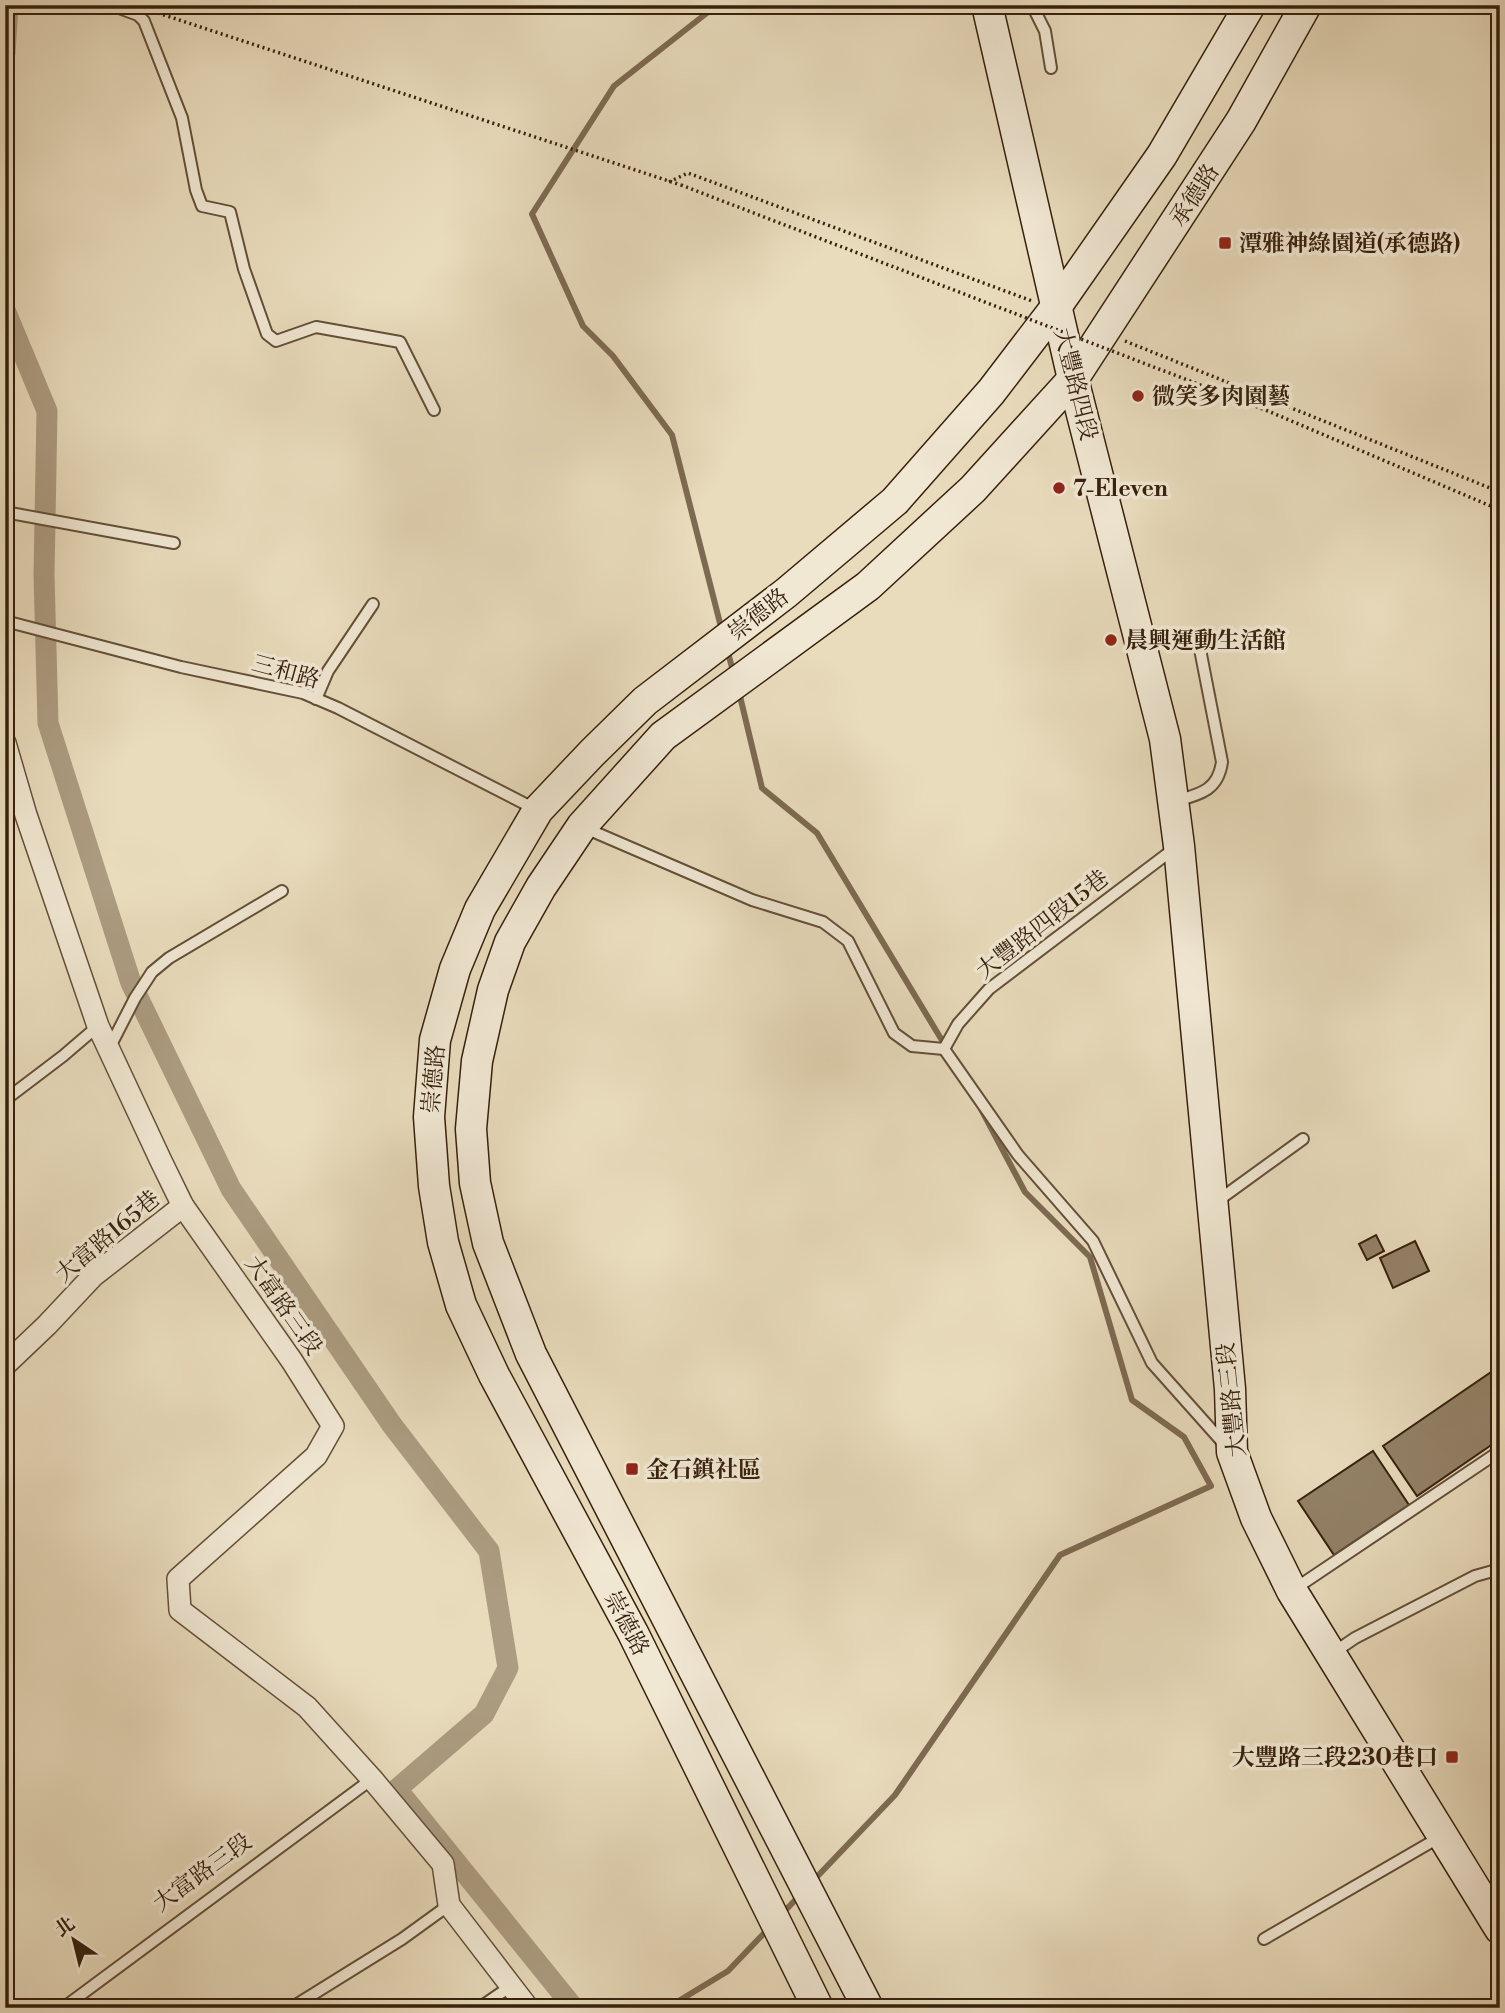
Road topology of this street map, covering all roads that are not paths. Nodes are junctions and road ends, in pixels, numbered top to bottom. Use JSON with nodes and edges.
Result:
{"nodes":[{"id":1,"x":111,"y":5,"type":"edge"},
{"id":2,"x":987,"y":5,"type":"edge"},
{"id":3,"x":1032,"y":5,"type":"edge"},
{"id":4,"x":1250,"y":5,"type":"edge"},
{"id":5,"x":1306,"y":5,"type":"edge"},
{"id":6,"x":1051,"y":68,"type":"dead end"},
{"id":7,"x":1056,"y":307,"type":"junction"},
{"id":8,"x":1073,"y":379,"type":"junction"},
{"id":9,"x":434,"y":410,"type":"dead end"},
{"id":10,"x":5,"y":512,"type":"edge"},
{"id":11,"x":174,"y":543,"type":"dead end"},
{"id":12,"x":373,"y":604,"type":"dead end"},
{"id":13,"x":5,"y":621,"type":"edge"},
{"id":14,"x":1198,"y":639,"type":"dead end"},
{"id":15,"x":316,"y":699,"type":"junction"},
{"id":16,"x":5,"y":743,"type":"edge"},
{"id":17,"x":1173,"y":801,"type":"junction"},
{"id":18,"x":538,"y":810,"type":"junction"},
{"id":19,"x":582,"y":826,"type":"junction"},
{"id":20,"x":1179,"y":846,"type":"junction"},
{"id":21,"x":282,"y":891,"type":"dead end"},
{"id":22,"x":108,"y":1035,"type":"junction"},
{"id":23,"x":944,"y":1049,"type":"junction"},
{"id":24,"x":5,"y":1100,"type":"edge"},
{"id":25,"x":1303,"y":1139,"type":"dead end"},
{"id":26,"x":183,"y":1206,"type":"junction"},
{"id":27,"x":1212,"y":1206,"type":"junction"},
{"id":28,"x":5,"y":1365,"type":"edge"},
{"id":29,"x":1500,"y":1451,"type":"edge"},
{"id":30,"x":1232,"y":1452,"type":"junction"},
{"id":31,"x":1500,"y":1569,"type":"edge"},
{"id":32,"x":1292,"y":1591,"type":"junction"},
{"id":33,"x":1331,"y":1655,"type":"junction"},
{"id":34,"x":372,"y":1779,"type":"junction"},
{"id":35,"x":1443,"y":1836,"type":"junction"},
{"id":36,"x":449,"y":1905,"type":"junction"},
{"id":37,"x":1500,"y":1929,"type":"edge"},
{"id":38,"x":1264,"y":1939,"type":"dead end"},
{"id":39,"x":511,"y":1986,"type":"junction"},
{"id":40,"x":865,"y":2003,"type":"edge"},
{"id":41,"x":63,"y":2008,"type":"edge"},
{"id":42,"x":291,"y":2008,"type":"edge"},
{"id":43,"x":479,"y":2008,"type":"edge"},
{"id":44,"x":528,"y":2008,"type":"edge"},
{"id":45,"x":818,"y":2008,"type":"edge"}],
"edges":[{"from":1,"to":9,"type":"lane"},
{"from":2,"to":7,"type":"street","name":"大豐路四段"},
{"from":3,"to":6,"type":"lane"},
{"from":4,"to":7,"type":"street"},
{"from":5,"to":8,"type":"street","name":"承德路"},
{"from":7,"to":8,"type":"street","name":"大豐路四段"},
{"from":7,"to":18,"type":"street","name":"崇德路"},
{"from":8,"to":17,"type":"street","name":"大豐路四段"},
{"from":8,"to":19,"type":"street","name":"崇德路"},
{"from":10,"to":11,"type":"lane"},
{"from":12,"to":15,"type":"lane"},
{"from":13,"to":15,"type":"lane","name":"三和路"},
{"from":14,"to":17,"type":"lane"},
{"from":15,"to":18,"type":"lane","name":"三和路"},
{"from":16,"to":22,"type":"street","name":"大富路三段"},
{"from":17,"to":20,"type":"street","name":"大豐路四段"},
{"from":18,"to":45,"type":"street","name":"崇德路"},
{"from":19,"to":23,"type":"lane"},
{"from":19,"to":40,"type":"street","name":"崇德路"},
{"from":20,"to":23,"type":"lane","name":"大豐路四段15巷"},
{"from":20,"to":27,"type":"street","name":"大豐路三段"},
{"from":21,"to":22,"type":"lane"},
{"from":22,"to":24,"type":"lane"},
{"from":22,"to":26,"type":"street","name":"大富路三段"},
{"from":23,"to":30,"type":"lane"},
{"from":25,"to":27,"type":"lane"},
{"from":26,"to":28,"type":"street","name":"大富路165巷"},
{"from":26,"to":34,"type":"street","name":"大富路三段"},
{"from":27,"to":30,"type":"street","name":"大豐路三段"},
{"from":29,"to":32,"type":"lane"},
{"from":30,"to":32,"type":"street","name":"大豐路三段"},
{"from":31,"to":33,"type":"lane"},
{"from":32,"to":33,"type":"street","name":"大豐路三段"},
{"from":33,"to":35,"type":"street","name":"大豐路三段"},
{"from":34,"to":36,"type":"street","name":"大富路三段"},
{"from":34,"to":41,"type":"lane","name":"大富路三段"},
{"from":35,"to":37,"type":"street","name":"大豐路三段"},
{"from":35,"to":38,"type":"lane"},
{"from":36,"to":39,"type":"street","name":"大富路三段"},
{"from":36,"to":42,"type":"lane"},
{"from":39,"to":43,"type":"lane"},
{"from":39,"to":44,"type":"street","name":"大富路三段"}]}
